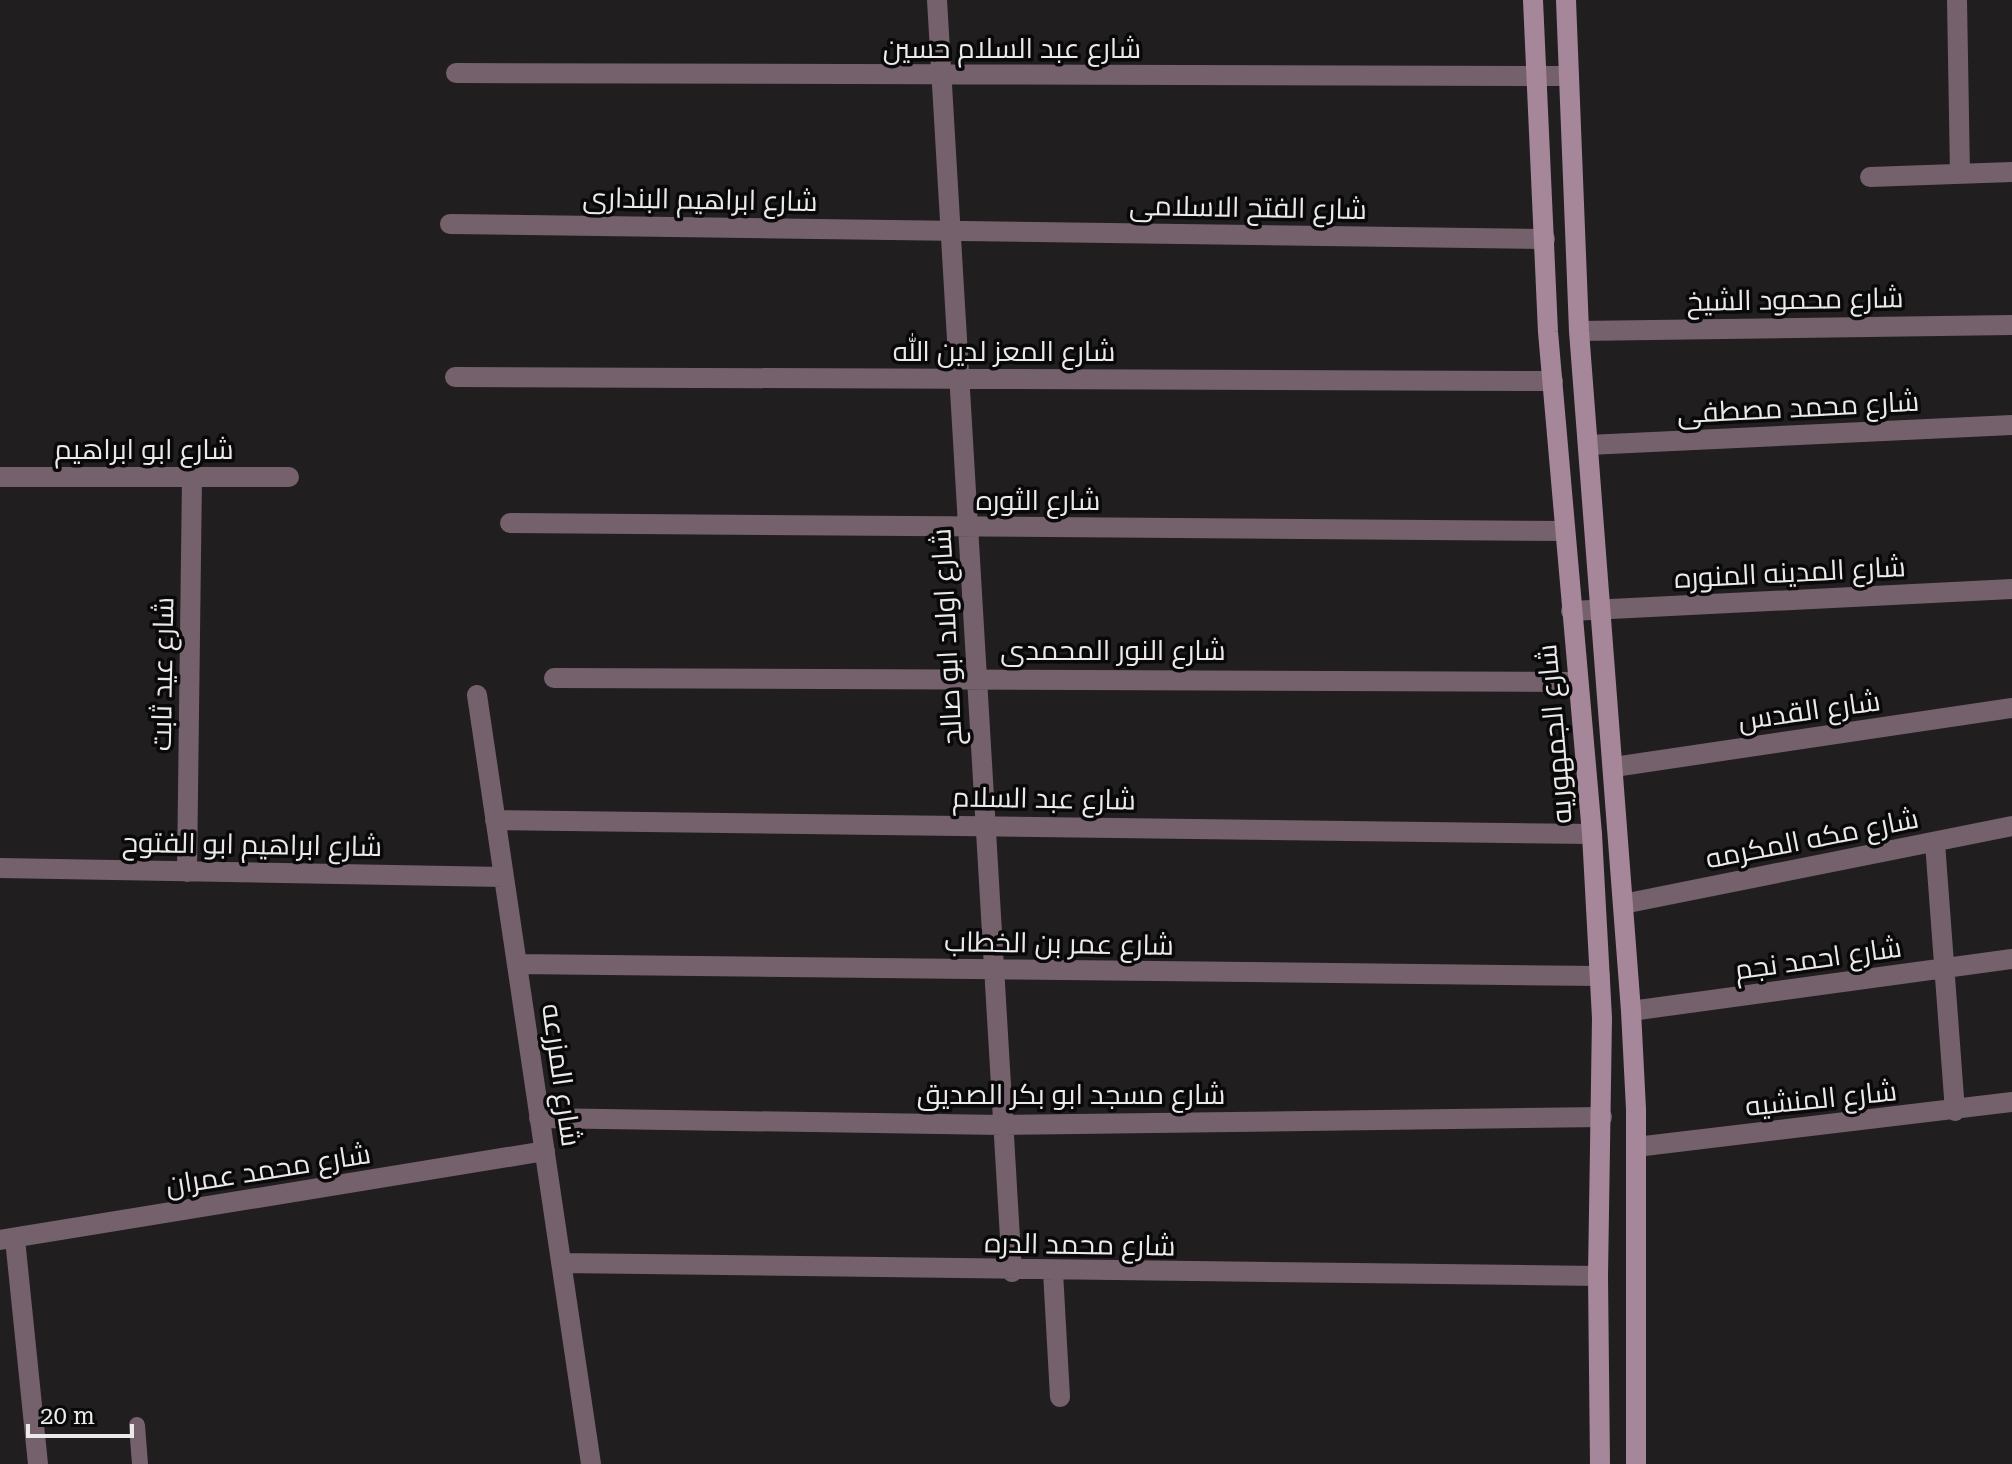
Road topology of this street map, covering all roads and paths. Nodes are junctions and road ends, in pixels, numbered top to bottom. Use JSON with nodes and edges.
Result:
{"nodes":[{"id":1,"x":937,"y":0,"type":"edge"},
{"id":2,"x":1533,"y":0,"type":"edge"},
{"id":3,"x":1566,"y":0,"type":"edge"},
{"id":4,"x":1957,"y":0,"type":"edge"},
{"id":5,"x":456,"y":73,"type":"dead end"},
{"id":6,"x":942,"y":76,"type":"junction"},
{"id":7,"x":1569,"y":76,"type":"junction"},
{"id":8,"x":1535,"y":77,"type":"junction"},
{"id":9,"x":2012,"y":172,"type":"edge"},
{"id":10,"x":1960,"y":174,"type":"junction"},
{"id":11,"x":1870,"y":177,"type":"dead end"},
{"id":12,"x":450,"y":224,"type":"dead end"},
{"id":13,"x":951,"y":230,"type":"junction"},
{"id":14,"x":1545,"y":239,"type":"junction"},
{"id":15,"x":2012,"y":325,"type":"edge"},
{"id":16,"x":1579,"y":331,"type":"junction"},
{"id":17,"x":455,"y":377,"type":"dead end"},
{"id":18,"x":959,"y":379,"type":"junction"},
{"id":19,"x":1553,"y":381,"type":"junction"},
{"id":20,"x":2012,"y":425,"type":"edge"},
{"id":21,"x":1588,"y":445,"type":"junction"},
{"id":22,"x":0,"y":477,"type":"edge"},
{"id":23,"x":192,"y":477,"type":"junction"},
{"id":24,"x":289,"y":477,"type":"dead end"},
{"id":25,"x":510,"y":523,"type":"dead end"},
{"id":26,"x":968,"y":528,"type":"junction"},
{"id":27,"x":1565,"y":531,"type":"junction"},
{"id":28,"x":2012,"y":589,"type":"edge"},
{"id":29,"x":1599,"y":609,"type":"junction"},
{"id":30,"x":1571,"y":611,"type":"junction"},
{"id":31,"x":977,"y":677,"type":"junction"},
{"id":32,"x":554,"y":678,"type":"dead end"},
{"id":33,"x":1576,"y":682,"type":"junction"},
{"id":34,"x":477,"y":695,"type":"dead end"},
{"id":35,"x":2012,"y":708,"type":"edge"},
{"id":36,"x":1614,"y":767,"type":"junction"},
{"id":37,"x":495,"y":820,"type":"junction"},
{"id":38,"x":986,"y":825,"type":"junction"},
{"id":39,"x":2012,"y":826,"type":"edge"},
{"id":40,"x":1592,"y":834,"type":"junction"},
{"id":41,"x":1935,"y":843,"type":"junction"},
{"id":42,"x":0,"y":868,"type":"edge"},
{"id":43,"x":187,"y":872,"type":"junction"},
{"id":44,"x":504,"y":877,"type":"junction"},
{"id":45,"x":1623,"y":904,"type":"junction"},
{"id":46,"x":2012,"y":959,"type":"edge"},
{"id":47,"x":517,"y":964,"type":"junction"},
{"id":48,"x":994,"y":970,"type":"junction"},
{"id":49,"x":1945,"y":970,"type":"junction"},
{"id":50,"x":1600,"y":976,"type":"junction"},
{"id":51,"x":1631,"y":1011,"type":"junction"},
{"id":52,"x":2012,"y":1102,"type":"edge"},
{"id":53,"x":1955,"y":1111,"type":"junction"},
{"id":54,"x":1602,"y":1117,"type":"junction"},
{"id":55,"x":539,"y":1118,"type":"junction"},
{"id":56,"x":1003,"y":1125,"type":"junction"},
{"id":57,"x":1636,"y":1147,"type":"junction"},
{"id":58,"x":545,"y":1151,"type":"junction"},
{"id":59,"x":7,"y":1240,"type":"edge"},
{"id":60,"x":561,"y":1263,"type":"junction"},
{"id":61,"x":1012,"y":1272,"type":"junction"},
{"id":62,"x":1053,"y":1272,"type":"junction"},
{"id":63,"x":1598,"y":1276,"type":"junction"},
{"id":64,"x":1060,"y":1397,"type":"dead end"},
{"id":65,"x":137,"y":1425,"type":"dead end"},
{"id":66,"x":38,"y":1464,"type":"edge"},
{"id":67,"x":140,"y":1464,"type":"edge"},
{"id":68,"x":591,"y":1464,"type":"edge"},
{"id":69,"x":1600,"y":1464,"type":"edge"},
{"id":70,"x":1636,"y":1464,"type":"edge"}],
"edges":[{"from":1,"to":6,"type":"street","name":"شارع اولاد ابو صالح"},
{"from":2,"to":8,"type":"main road","name":"شارع الجمهوريه"},
{"from":3,"to":7,"type":"main road","name":"شارع الجمهوريه"},
{"from":4,"to":10,"type":"street"},
{"from":5,"to":6,"type":"street","name":"شارع عبد السلام حسين"},
{"from":6,"to":8,"type":"street","name":"شارع عبد السلام حسين"},
{"from":6,"to":13,"type":"street","name":"شارع اولاد ابو صالح"},
{"from":7,"to":8,"type":"street","name":"شارع عبد السلام حسين"},
{"from":7,"to":16,"type":"main road","name":"شارع الجمهوريه"},
{"from":8,"to":14,"type":"main road","name":"شارع الجمهوريه"},
{"from":9,"to":10,"type":"street"},
{"from":10,"to":11,"type":"street"},
{"from":12,"to":13,"type":"street","name":"شارع ابراهيم البندارى"},
{"from":13,"to":14,"type":"street","name":"شارع الفتح الاسلامى"},
{"from":13,"to":18,"type":"street","name":"شارع اولاد ابو صالح"},
{"from":14,"to":19,"type":"main road","name":"شارع الجمهوريه"},
{"from":15,"to":16,"type":"street","name":"شارع محمود الشيخ"},
{"from":16,"to":21,"type":"main road","name":"شارع الجمهوريه"},
{"from":17,"to":18,"type":"street","name":"شارع المعز لدين الله"},
{"from":18,"to":19,"type":"street","name":"شارع المعز لدين الله"},
{"from":18,"to":26,"type":"street","name":"شارع اولاد ابو صالح"},
{"from":19,"to":27,"type":"main road","name":"شارع الجمهوريه"},
{"from":20,"to":21,"type":"street","name":"شارع محمد مصطفى"},
{"from":21,"to":29,"type":"main road","name":"شارع الجمهوريه"},
{"from":22,"to":23,"type":"street","name":"شارع ابو ابراهيم"},
{"from":23,"to":24,"type":"street","name":"شارع ابو ابراهيم"},
{"from":23,"to":43,"type":"street","name":"شارع عيد ثابت"},
{"from":25,"to":26,"type":"street","name":"شارع الثوره"},
{"from":26,"to":27,"type":"street","name":"شارع الثوره"},
{"from":26,"to":31,"type":"street","name":"شارع اولاد ابو صالح"},
{"from":27,"to":30,"type":"main road","name":"شارع الجمهوريه"},
{"from":28,"to":29,"type":"street","name":"شارع المدينه المنوره"},
{"from":29,"to":30,"type":"street","name":"شارع المدينه المنوره"},
{"from":29,"to":36,"type":"main road","name":"شارع الجمهوريه"},
{"from":30,"to":33,"type":"main road","name":"شارع الجمهوريه"},
{"from":31,"to":32,"type":"street","name":"شارع النور المحمدى"},
{"from":31,"to":33,"type":"street","name":"شارع النور المحمدى"},
{"from":31,"to":38,"type":"street","name":"شارع اولاد ابو صالح"},
{"from":33,"to":40,"type":"main road","name":"شارع الجمهوريه"},
{"from":34,"to":37,"type":"street","name":"شارع المزرعه"},
{"from":35,"to":36,"type":"street","name":"شارع القدس"},
{"from":36,"to":45,"type":"main road","name":"شارع الجمهوريه"},
{"from":37,"to":38,"type":"street","name":"شارع عبد السلام"},
{"from":37,"to":44,"type":"street","name":"شارع المزرعه"},
{"from":38,"to":40,"type":"street","name":"شارع عبد السلام"},
{"from":38,"to":48,"type":"street","name":"شارع اولاد ابو صالح"},
{"from":39,"to":41,"type":"street","name":"شارع مكه المكرمه"},
{"from":40,"to":50,"type":"main road","name":"شارع الجمهوريه"},
{"from":41,"to":45,"type":"street","name":"شارع مكه المكرمه"},
{"from":41,"to":49,"type":"street"},
{"from":42,"to":43,"type":"street","name":"شارع ابراهيم ابو الفتوح"},
{"from":43,"to":44,"type":"street","name":"شارع ابراهيم ابو الفتوح"},
{"from":44,"to":47,"type":"street","name":"شارع المزرعه"},
{"from":45,"to":51,"type":"main road","name":"شارع الجمهوريه"},
{"from":46,"to":49,"type":"street","name":"شارع احمد نجم"},
{"from":47,"to":48,"type":"street","name":"شارع عمر بن الخطاب"},
{"from":47,"to":55,"type":"street","name":"شارع المزرعه"},
{"from":48,"to":50,"type":"street","name":"شارع عمر بن الخطاب"},
{"from":48,"to":56,"type":"street","name":"شارع اولاد ابو صالح"},
{"from":49,"to":51,"type":"street","name":"شارع احمد نجم"},
{"from":49,"to":53,"type":"street"},
{"from":50,"to":54,"type":"main road","name":"شارع الجمهوريه"},
{"from":51,"to":57,"type":"main road","name":"شارع الجمهوريه"},
{"from":52,"to":53,"type":"street","name":"شارع المنشيه"},
{"from":53,"to":57,"type":"street","name":"شارع المنشيه"},
{"from":54,"to":56,"type":"street","name":"شارع مسجد ابو بكر الصديق"},
{"from":54,"to":63,"type":"main road","name":"شارع الجمهوريه"},
{"from":55,"to":56,"type":"street","name":"شارع مسجد ابو بكر الصديق"},
{"from":55,"to":58,"type":"street","name":"شارع المزرعه"},
{"from":56,"to":61,"type":"street","name":"شارع اولاد ابو صالح"},
{"from":57,"to":70,"type":"main road","name":"شارع الجمهوريه"},
{"from":58,"to":59,"type":"street","name":"شارع محمد عمران"},
{"from":58,"to":60,"type":"street","name":"شارع المزرعه"},
{"from":59,"to":66,"type":"street"},
{"from":60,"to":61,"type":"street","name":"شارع محمد الدره"},
{"from":60,"to":68,"type":"street","name":"شارع المزرعه"},
{"from":61,"to":62,"type":"street","name":"شارع محمد الدره"},
{"from":62,"to":63,"type":"street","name":"شارع محمد الدره"},
{"from":62,"to":64,"type":"street"},
{"from":63,"to":69,"type":"main road","name":"شارع الجمهوريه"},
{"from":65,"to":67,"type":"lane"}]}
